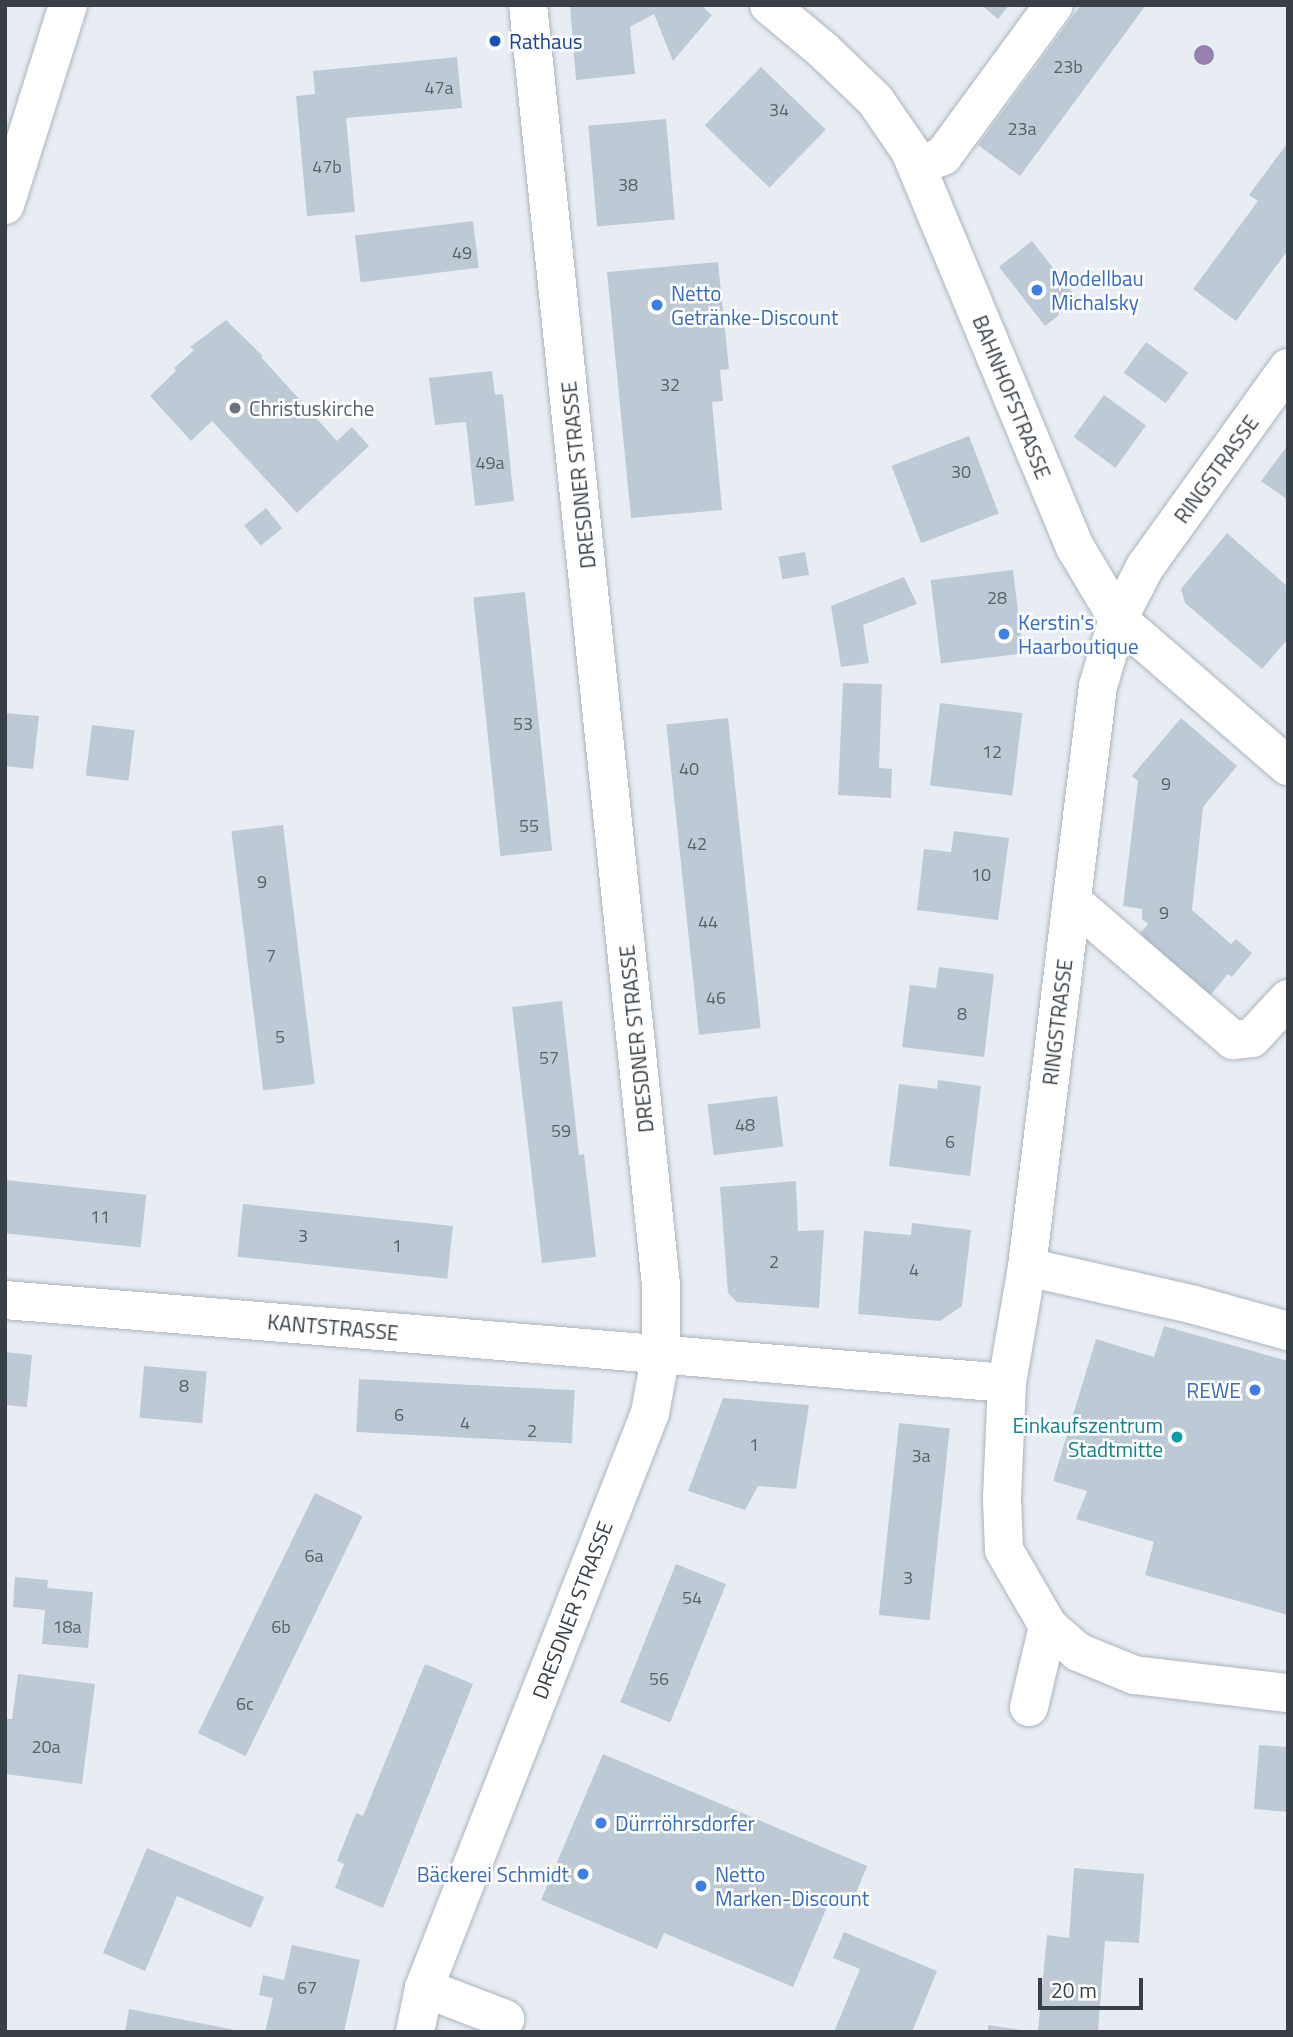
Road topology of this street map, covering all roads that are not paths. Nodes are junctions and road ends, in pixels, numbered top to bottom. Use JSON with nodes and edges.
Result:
{"nodes":[{"id":1,"x":68,"y":5,"type":"edge"},
{"id":2,"x":528,"y":5,"type":"edge"},
{"id":3,"x":769,"y":5,"type":"edge"},
{"id":4,"x":1054,"y":5,"type":"edge"},
{"id":5,"x":917,"y":166,"type":"junction"},
{"id":6,"x":5,"y":205,"type":"edge"},
{"id":7,"x":1288,"y":368,"type":"edge"},
{"id":8,"x":1118,"y":619,"type":"junction"},
{"id":9,"x":1288,"y":766,"type":"edge"},
{"id":10,"x":1072,"y":901,"type":"junction"},
{"id":11,"x":1287,"y":1003,"type":"edge"},
{"id":12,"x":1027,"y":1267,"type":"junction"},
{"id":13,"x":5,"y":1300,"type":"edge"},
{"id":14,"x":1288,"y":1331,"type":"edge"},
{"id":15,"x":661,"y":1353,"type":"junction"},
{"id":16,"x":1006,"y":1383,"type":"junction"},
{"id":17,"x":1048,"y":1626,"type":"junction"},
{"id":18,"x":1288,"y":1693,"type":"edge"},
{"id":19,"x":1029,"y":1707,"type":"dead end"},
{"id":20,"x":424,"y":1988,"type":"junction"},
{"id":21,"x":505,"y":2020,"type":"dead end"},
{"id":22,"x":415,"y":2032,"type":"edge"}],
"edges":[{"from":1,"to":6,"type":"street"},
{"from":2,"to":15,"type":"street","name":"DRESDNER STRASSE"},
{"from":3,"to":5,"type":"street","name":"BAHNHOFSTRASSE"},
{"from":4,"to":5,"type":"street"},
{"from":5,"to":8,"type":"street","name":"BAHNHOFSTRASSE"},
{"from":7,"to":8,"type":"street","name":"RINGSTRASSE"},
{"from":8,"to":9,"type":"street","name":"BAHNHOFSTRASSE"},
{"from":8,"to":10,"type":"street","name":"RINGSTRASSE"},
{"from":10,"to":11,"type":"street"},
{"from":10,"to":12,"type":"street","name":"RINGSTRASSE"},
{"from":12,"to":14,"type":"street"},
{"from":12,"to":16,"type":"street","name":"RINGSTRASSE"},
{"from":13,"to":15,"type":"street","name":"KANTSTRASSE"},
{"from":15,"to":16,"type":"street"},
{"from":15,"to":20,"type":"street","name":"DRESDNER STRASSE"},
{"from":16,"to":17,"type":"street","name":"RINGSTRASSE"},
{"from":17,"to":18,"type":"street","name":"RINGSTRASSE"},
{"from":17,"to":19,"type":"street"},
{"from":20,"to":21,"type":"street"},
{"from":20,"to":22,"type":"street","name":"DRESDNER STRASSE"}]}
